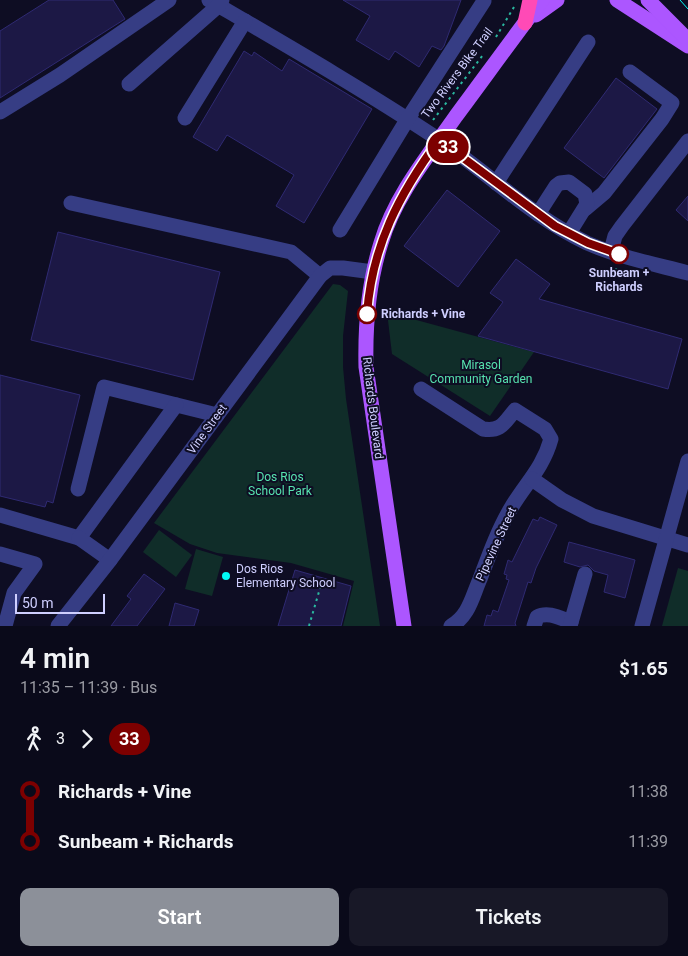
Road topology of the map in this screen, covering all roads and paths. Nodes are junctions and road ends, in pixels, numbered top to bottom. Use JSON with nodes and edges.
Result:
{"nodes":[{"id":1,"x":169,"y":0,"type":"edge"},
{"id":2,"x":542,"y":0,"type":"edge"},
{"id":3,"x":557,"y":0,"type":"edge"},
{"id":4,"x":617,"y":0,"type":"edge"},
{"id":5,"x":648,"y":0,"type":"edge"},
{"id":6,"x":484,"y":1,"type":"edge"},
{"id":7,"x":524,"y":1,"type":"edge"},
{"id":8,"x":216,"y":2,"type":"edge"},
{"id":9,"x":245,"y":21,"type":"junction"},
{"id":10,"x":525,"y":23,"type":"junction"},
{"id":11,"x":494,"y":40,"type":"dead end"},
{"id":12,"x":588,"y":42,"type":"dead end"},
{"id":13,"x":688,"y":42,"type":"edge"},
{"id":14,"x":688,"y":46,"type":"edge"},
{"id":15,"x":482,"y":55,"type":"dead end"},
{"id":16,"x":630,"y":72,"type":"dead end"},
{"id":17,"x":129,"y":84,"type":"dead end"},
{"id":18,"x":0,"y":112,"type":"edge"},
{"id":19,"x":185,"y":118,"type":"dead end"},
{"id":20,"x":407,"y":120,"type":"junction"},
{"id":21,"x":424,"y":131,"type":"junction"},
{"id":22,"x":439,"y":140,"type":"junction"},
{"id":23,"x":688,"y":141,"type":"edge"},
{"id":24,"x":496,"y":183,"type":"junction"},
{"id":25,"x":71,"y":203,"type":"dead end"},
{"id":26,"x":585,"y":209,"type":"junction"},
{"id":27,"x":538,"y":214,"type":"junction"},
{"id":28,"x":340,"y":230,"type":"dead end"},
{"id":29,"x":570,"y":233,"type":"junction"},
{"id":30,"x":611,"y":251,"type":"junction"},
{"id":31,"x":373,"y":272,"type":"junction"},
{"id":32,"x":688,"y":273,"type":"edge"},
{"id":33,"x":320,"y":276,"type":"junction"},
{"id":34,"x":421,"y":389,"type":"dead end"},
{"id":35,"x":176,"y":405,"type":"junction"},
{"id":36,"x":217,"y":416,"type":"junction"},
{"id":37,"x":688,"y":461,"type":"edge"},
{"id":38,"x":532,"y":479,"type":"junction"},
{"id":39,"x":78,"y":489,"type":"dead end"},
{"id":40,"x":0,"y":515,"type":"edge"},
{"id":41,"x":79,"y":538,"type":"junction"},
{"id":42,"x":667,"y":539,"type":"junction"},
{"id":43,"x":688,"y":545,"type":"edge"},
{"id":44,"x":0,"y":554,"type":"edge"},
{"id":45,"x":110,"y":560,"type":"junction"},
{"id":46,"x":586,"y":574,"type":"dead end"},
{"id":47,"x":323,"y":578,"type":"dead end"},
{"id":48,"x":570,"y":624,"type":"edge"},
{"id":49,"x":5,"y":626,"type":"edge"},
{"id":50,"x":58,"y":626,"type":"edge"},
{"id":51,"x":309,"y":626,"type":"edge"},
{"id":52,"x":404,"y":626,"type":"edge"},
{"id":53,"x":451,"y":626,"type":"edge"},
{"id":54,"x":534,"y":626,"type":"edge"},
{"id":55,"x":642,"y":626,"type":"edge"}],
"edges":[{"from":1,"to":18,"type":"street"},
{"from":2,"to":10,"type":"main road","name":"Richards Boulevard"},
{"from":3,"to":10,"type":"main road"},
{"from":4,"to":14,"type":"main road"},
{"from":5,"to":13,"type":"main road"},
{"from":6,"to":20,"type":"street"},
{"from":7,"to":10,"type":"highway"},
{"from":7,"to":11,"type":"path","name":"Two Rivers Bike Trail"},
{"from":8,"to":9,"type":"street"},
{"from":8,"to":17,"type":"street"},
{"from":9,"to":19,"type":"street"},
{"from":9,"to":20,"type":"street"},
{"from":10,"to":22,"type":"main road","name":"Richards Boulevard"},
{"from":12,"to":24,"type":"street"},
{"from":15,"to":21,"type":"path","name":"Two Rivers Bike Trail"},
{"from":16,"to":26,"type":"street"},
{"from":20,"to":21,"type":"street"},
{"from":20,"to":28,"type":"street"},
{"from":21,"to":22,"type":"street"},
{"from":22,"to":24,"type":"street"},
{"from":22,"to":31,"type":"main road","name":"Richards Boulevard"},
{"from":23,"to":30,"type":"street"},
{"from":24,"to":27,"type":"street"},
{"from":25,"to":33,"type":"street"},
{"from":26,"to":27,"type":"street"},
{"from":26,"to":29,"type":"street"},
{"from":27,"to":29,"type":"street"},
{"from":29,"to":30,"type":"street"},
{"from":30,"to":32,"type":"street"},
{"from":31,"to":33,"type":"street"},
{"from":31,"to":52,"type":"main road","name":"Richards Boulevard"},
{"from":33,"to":36,"type":"street","name":"Vine Street"},
{"from":34,"to":38,"type":"street","name":"Pipevine Street"},
{"from":35,"to":36,"type":"street"},
{"from":35,"to":39,"type":"street"},
{"from":35,"to":41,"type":"street"},
{"from":36,"to":45,"type":"street","name":"Vine Street"},
{"from":37,"to":42,"type":"street"},
{"from":38,"to":42,"type":"street"},
{"from":38,"to":53,"type":"street","name":"Pipevine Street"},
{"from":40,"to":41,"type":"street"},
{"from":41,"to":45,"type":"street"},
{"from":42,"to":43,"type":"street"},
{"from":42,"to":55,"type":"street"},
{"from":44,"to":49,"type":"street"},
{"from":45,"to":50,"type":"street","name":"Vine Street"},
{"from":46,"to":48,"type":"street"},
{"from":47,"to":51,"type":"path"},
{"from":48,"to":54,"type":"street"}]}
